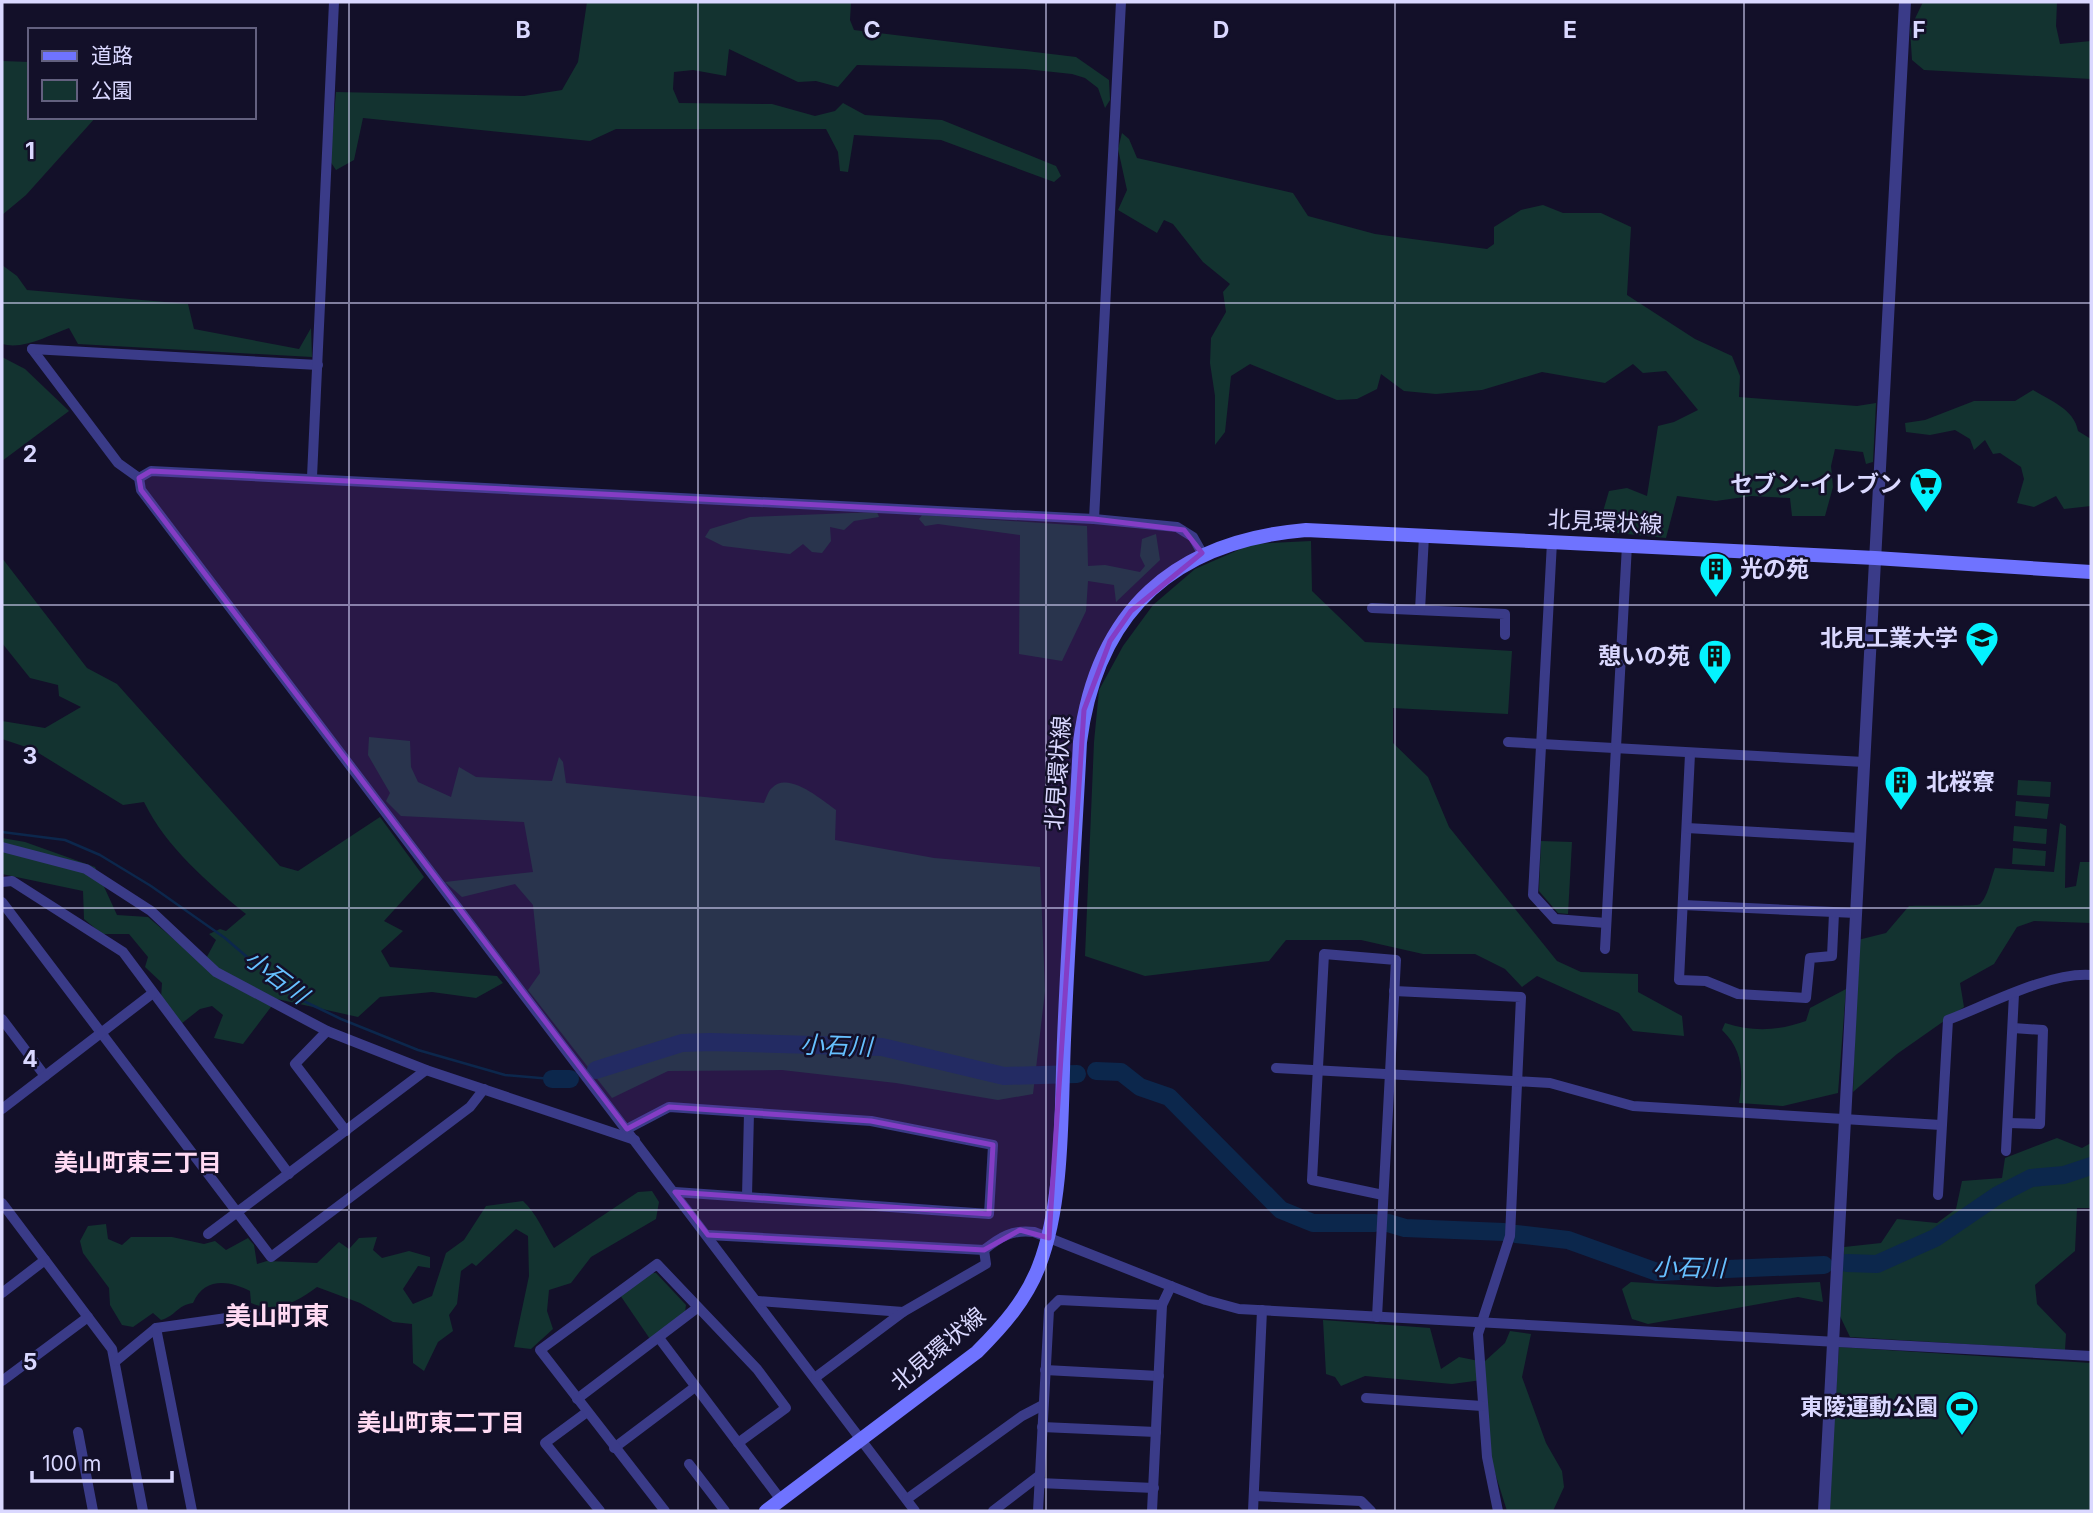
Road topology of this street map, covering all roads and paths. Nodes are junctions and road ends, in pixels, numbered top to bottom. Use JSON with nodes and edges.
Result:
{"nodes":[{"id":1,"x":334,"y":2,"type":"edge"},
{"id":2,"x":1121,"y":2,"type":"edge"},
{"id":3,"x":1905,"y":2,"type":"edge"},
{"id":4,"x":318,"y":365,"type":"junction"},
{"id":5,"x":312,"y":477,"type":"junction"},
{"id":6,"x":139,"y":478,"type":"junction"},
{"id":7,"x":1094,"y":519,"type":"junction"},
{"id":8,"x":1424,"y":536,"type":"junction"},
{"id":9,"x":1552,"y":542,"type":"junction"},
{"id":10,"x":1627,"y":545,"type":"junction"},
{"id":11,"x":1202,"y":554,"type":"junction"},
{"id":12,"x":1875,"y":558,"type":"junction"},
{"id":13,"x":2091,"y":572,"type":"edge"},
{"id":14,"x":1373,"y":608,"type":"dead end"},
{"id":15,"x":1420,"y":610,"type":"junction"},
{"id":16,"x":1504,"y":635,"type":"dead end"},
{"id":17,"x":1508,"y":742,"type":"dead end"},
{"id":18,"x":1541,"y":745,"type":"junction"},
{"id":19,"x":1617,"y":750,"type":"junction"},
{"id":20,"x":1690,"y":754,"type":"junction"},
{"id":21,"x":1864,"y":762,"type":"junction"},
{"id":22,"x":1687,"y":828,"type":"junction"},
{"id":23,"x":1860,"y":838,"type":"junction"},
{"id":24,"x":2,"y":847,"type":"edge"},
{"id":25,"x":2,"y":882,"type":"edge"},
{"id":26,"x":2,"y":902,"type":"edge"},
{"id":27,"x":1683,"y":905,"type":"junction"},
{"id":28,"x":1834,"y":913,"type":"junction"},
{"id":29,"x":1856,"y":913,"type":"junction"},
{"id":30,"x":1605,"y":923,"type":"junction"},
{"id":31,"x":1605,"y":949,"type":"dead end"},
{"id":32,"x":2091,"y":975,"type":"edge"},
{"id":33,"x":1394,"y":991,"type":"junction"},
{"id":34,"x":153,"y":993,"type":"junction"},
{"id":35,"x":2014,"y":994,"type":"junction"},
{"id":36,"x":2,"y":1019,"type":"edge"},
{"id":37,"x":2012,"y":1028,"type":"junction"},
{"id":38,"x":103,"y":1031,"type":"junction"},
{"id":39,"x":327,"y":1031,"type":"junction"},
{"id":40,"x":1276,"y":1068,"type":"dead end"},
{"id":41,"x":426,"y":1070,"type":"junction"},
{"id":42,"x":1318,"y":1070,"type":"junction"},
{"id":43,"x":1391,"y":1072,"type":"junction"},
{"id":44,"x":45,"y":1076,"type":"junction"},
{"id":45,"x":1516,"y":1080,"type":"junction"},
{"id":46,"x":484,"y":1089,"type":"junction"},
{"id":47,"x":2,"y":1109,"type":"edge"},
{"id":48,"x":749,"y":1113,"type":"junction"},
{"id":49,"x":1844,"y":1120,"type":"junction"},
{"id":50,"x":2008,"y":1122,"type":"junction"},
{"id":51,"x":1941,"y":1125,"type":"junction"},
{"id":52,"x":627,"y":1129,"type":"junction"},
{"id":53,"x":345,"y":1132,"type":"junction"},
{"id":54,"x":636,"y":1140,"type":"junction"},
{"id":55,"x":2006,"y":1151,"type":"dead end"},
{"id":56,"x":289,"y":1174,"type":"junction"},
{"id":57,"x":675,"y":1192,"type":"junction"},
{"id":58,"x":1383,"y":1195,"type":"junction"},
{"id":59,"x":1938,"y":1195,"type":"dead end"},
{"id":60,"x":747,"y":1196,"type":"junction"},
{"id":61,"x":2,"y":1203,"type":"edge"},
{"id":62,"x":239,"y":1212,"type":"junction"},
{"id":63,"x":208,"y":1234,"type":"dead end"},
{"id":64,"x":708,"y":1235,"type":"junction"},
{"id":65,"x":1049,"y":1238,"type":"junction"},
{"id":66,"x":984,"y":1250,"type":"junction"},
{"id":67,"x":45,"y":1260,"type":"junction"},
{"id":68,"x":1171,"y":1286,"type":"junction"},
{"id":69,"x":2,"y":1293,"type":"edge"},
{"id":70,"x":758,"y":1301,"type":"junction"},
{"id":71,"x":1162,"y":1305,"type":"junction"},
{"id":72,"x":697,"y":1308,"type":"junction"},
{"id":73,"x":1262,"y":1310,"type":"junction"},
{"id":74,"x":903,"y":1312,"type":"junction"},
{"id":75,"x":255,"y":1314,"type":"dead end"},
{"id":76,"x":88,"y":1317,"type":"junction"},
{"id":77,"x":1377,"y":1317,"type":"junction"},
{"id":78,"x":1480,"y":1323,"type":"junction"},
{"id":79,"x":156,"y":1328,"type":"junction"},
{"id":80,"x":659,"y":1338,"type":"junction"},
{"id":81,"x":1833,"y":1342,"type":"junction"},
{"id":82,"x":2091,"y":1356,"type":"edge"},
{"id":83,"x":116,"y":1361,"type":"junction"},
{"id":84,"x":1045,"y":1370,"type":"junction"},
{"id":85,"x":1159,"y":1376,"type":"junction"},
{"id":86,"x":816,"y":1377,"type":"junction"},
{"id":87,"x":2,"y":1381,"type":"edge"},
{"id":88,"x":695,"y":1387,"type":"junction"},
{"id":89,"x":1366,"y":1398,"type":"dead end"},
{"id":90,"x":577,"y":1399,"type":"junction"},
{"id":91,"x":1043,"y":1405,"type":"junction"},
{"id":92,"x":1482,"y":1406,"type":"junction"},
{"id":93,"x":587,"y":1412,"type":"junction"},
{"id":94,"x":1042,"y":1427,"type":"junction"},
{"id":95,"x":78,"y":1432,"type":"dead end"},
{"id":96,"x":1156,"y":1432,"type":"junction"},
{"id":97,"x":861,"y":1440,"type":"junction"},
{"id":98,"x":738,"y":1443,"type":"junction"},
{"id":99,"x":614,"y":1448,"type":"junction"},
{"id":100,"x":690,"y":1464,"type":"dead end"},
{"id":101,"x":1040,"y":1479,"type":"junction"},
{"id":102,"x":1154,"y":1488,"type":"junction"},
{"id":103,"x":1254,"y":1496,"type":"junction"},
{"id":104,"x":906,"y":1499,"type":"junction"},
{"id":105,"x":781,"y":1500,"type":"junction"},
{"id":106,"x":93,"y":1511,"type":"edge"},
{"id":107,"x":143,"y":1511,"type":"edge"},
{"id":108,"x":192,"y":1511,"type":"edge"},
{"id":109,"x":600,"y":1511,"type":"edge"},
{"id":110,"x":665,"y":1511,"type":"edge"},
{"id":111,"x":725,"y":1511,"type":"edge"},
{"id":112,"x":766,"y":1511,"type":"edge"},
{"id":113,"x":915,"y":1511,"type":"edge"},
{"id":114,"x":993,"y":1511,"type":"edge"},
{"id":115,"x":1038,"y":1511,"type":"edge"},
{"id":116,"x":1152,"y":1511,"type":"edge"},
{"id":117,"x":1253,"y":1511,"type":"edge"},
{"id":118,"x":1371,"y":1511,"type":"edge"},
{"id":119,"x":1498,"y":1511,"type":"edge"},
{"id":120,"x":1824,"y":1511,"type":"edge"}],
"edges":[{"from":1,"to":4,"type":"street"},
{"from":2,"to":7,"type":"street"},
{"from":3,"to":12,"type":"street"},
{"from":4,"to":5,"type":"street"},
{"from":4,"to":6,"type":"street"},
{"from":5,"to":6,"type":"street"},
{"from":5,"to":7,"type":"street"},
{"from":6,"to":52,"type":"street"},
{"from":7,"to":11,"type":"street"},
{"from":8,"to":9,"type":"main road","name":"北見環状線"},
{"from":8,"to":11,"type":"main road","name":"北見環状線"},
{"from":8,"to":15,"type":"street"},
{"from":9,"to":10,"type":"main road","name":"北見環状線"},
{"from":9,"to":18,"type":"street"},
{"from":10,"to":12,"type":"main road","name":"北見環状線"},
{"from":10,"to":19,"type":"street"},
{"from":11,"to":65,"type":"main road","name":"北見環状線"},
{"from":12,"to":13,"type":"main road","name":"北見環状線"},
{"from":12,"to":21,"type":"street"},
{"from":14,"to":15,"type":"street"},
{"from":15,"to":16,"type":"street"},
{"from":17,"to":18,"type":"street"},
{"from":18,"to":19,"type":"street"},
{"from":18,"to":30,"type":"street"},
{"from":19,"to":20,"type":"street"},
{"from":19,"to":30,"type":"street"},
{"from":20,"to":21,"type":"street"},
{"from":20,"to":22,"type":"street"},
{"from":21,"to":23,"type":"street"},
{"from":22,"to":23,"type":"street"},
{"from":22,"to":27,"type":"street"},
{"from":23,"to":29,"type":"street"},
{"from":24,"to":39,"type":"street"},
{"from":25,"to":34,"type":"street"},
{"from":26,"to":38,"type":"street"},
{"from":27,"to":28,"type":"street"},
{"from":27,"to":28,"type":"street"},
{"from":28,"to":29,"type":"street"},
{"from":29,"to":49,"type":"street"},
{"from":30,"to":31,"type":"street"},
{"from":32,"to":35,"type":"street"},
{"from":33,"to":42,"type":"street"},
{"from":33,"to":43,"type":"street"},
{"from":33,"to":45,"type":"street"},
{"from":34,"to":38,"type":"street"},
{"from":34,"to":56,"type":"street"},
{"from":35,"to":37,"type":"street"},
{"from":35,"to":51,"type":"street"},
{"from":36,"to":44,"type":"street"},
{"from":37,"to":50,"type":"street"},
{"from":37,"to":50,"type":"street"},
{"from":38,"to":44,"type":"street"},
{"from":38,"to":62,"type":"street"},
{"from":39,"to":41,"type":"street"},
{"from":39,"to":53,"type":"street"},
{"from":40,"to":42,"type":"street"},
{"from":41,"to":46,"type":"street"},
{"from":41,"to":53,"type":"street"},
{"from":42,"to":43,"type":"street"},
{"from":42,"to":58,"type":"street"},
{"from":43,"to":45,"type":"street"},
{"from":43,"to":58,"type":"street"},
{"from":44,"to":47,"type":"street"},
{"from":45,"to":49,"type":"street"},
{"from":45,"to":78,"type":"street"},
{"from":46,"to":54,"type":"street"},
{"from":46,"to":62,"type":"street"},
{"from":48,"to":52,"type":"street"},
{"from":48,"to":60,"type":"street"},
{"from":48,"to":60,"type":"street"},
{"from":49,"to":51,"type":"street"},
{"from":49,"to":81,"type":"street"},
{"from":50,"to":55,"type":"street"},
{"from":51,"to":59,"type":"street"},
{"from":52,"to":54,"type":"street"},
{"from":53,"to":56,"type":"street"},
{"from":54,"to":57,"type":"street"},
{"from":56,"to":62,"type":"street"},
{"from":57,"to":60,"type":"street"},
{"from":57,"to":64,"type":"street"},
{"from":58,"to":77,"type":"street"},
{"from":61,"to":67,"type":"street"},
{"from":62,"to":63,"type":"street"},
{"from":64,"to":66,"type":"street"},
{"from":64,"to":70,"type":"street"},
{"from":65,"to":66,"type":"street"},
{"from":65,"to":68,"type":"street"},
{"from":65,"to":97,"type":"main road","name":"北見環状線"},
{"from":66,"to":74,"type":"street"},
{"from":67,"to":69,"type":"street"},
{"from":67,"to":76,"type":"street"},
{"from":68,"to":71,"type":"street"},
{"from":68,"to":73,"type":"street"},
{"from":70,"to":74,"type":"street"},
{"from":70,"to":86,"type":"street"},
{"from":71,"to":84,"type":"street"},
{"from":71,"to":85,"type":"street"},
{"from":72,"to":80,"type":"street"},
{"from":72,"to":90,"type":"street"},
{"from":72,"to":98,"type":"street"},
{"from":73,"to":77,"type":"street"},
{"from":73,"to":103,"type":"street"},
{"from":74,"to":86,"type":"street"},
{"from":75,"to":79,"type":"street"},
{"from":76,"to":83,"type":"street"},
{"from":76,"to":87,"type":"street"},
{"from":77,"to":78,"type":"street"},
{"from":78,"to":81,"type":"street"},
{"from":78,"to":92,"type":"street"},
{"from":79,"to":83,"type":"street"},
{"from":79,"to":108,"type":"street"},
{"from":80,"to":88,"type":"street"},
{"from":80,"to":90,"type":"street"},
{"from":81,"to":82,"type":"street"},
{"from":81,"to":120,"type":"street"},
{"from":83,"to":107,"type":"street"},
{"from":84,"to":85,"type":"street"},
{"from":84,"to":91,"type":"street"},
{"from":85,"to":96,"type":"street"},
{"from":86,"to":97,"type":"street"},
{"from":88,"to":98,"type":"street"},
{"from":88,"to":99,"type":"street"},
{"from":89,"to":92,"type":"street"},
{"from":90,"to":93,"type":"street"},
{"from":91,"to":94,"type":"street"},
{"from":91,"to":104,"type":"street"},
{"from":92,"to":119,"type":"street"},
{"from":93,"to":99,"type":"street"},
{"from":93,"to":109,"type":"street"},
{"from":94,"to":96,"type":"street"},
{"from":94,"to":101,"type":"street"},
{"from":95,"to":106,"type":"street"},
{"from":96,"to":102,"type":"street"},
{"from":97,"to":104,"type":"street"},
{"from":97,"to":105,"type":"main road","name":"北見環状線"},
{"from":98,"to":105,"type":"street"},
{"from":99,"to":110,"type":"street"},
{"from":100,"to":111,"type":"street"},
{"from":101,"to":102,"type":"street"},
{"from":101,"to":114,"type":"street"},
{"from":101,"to":115,"type":"street"},
{"from":102,"to":116,"type":"street"},
{"from":103,"to":117,"type":"street"},
{"from":103,"to":118,"type":"street"},
{"from":104,"to":113,"type":"street"},
{"from":105,"to":112,"type":"main road","name":"北見環状線"}]}
